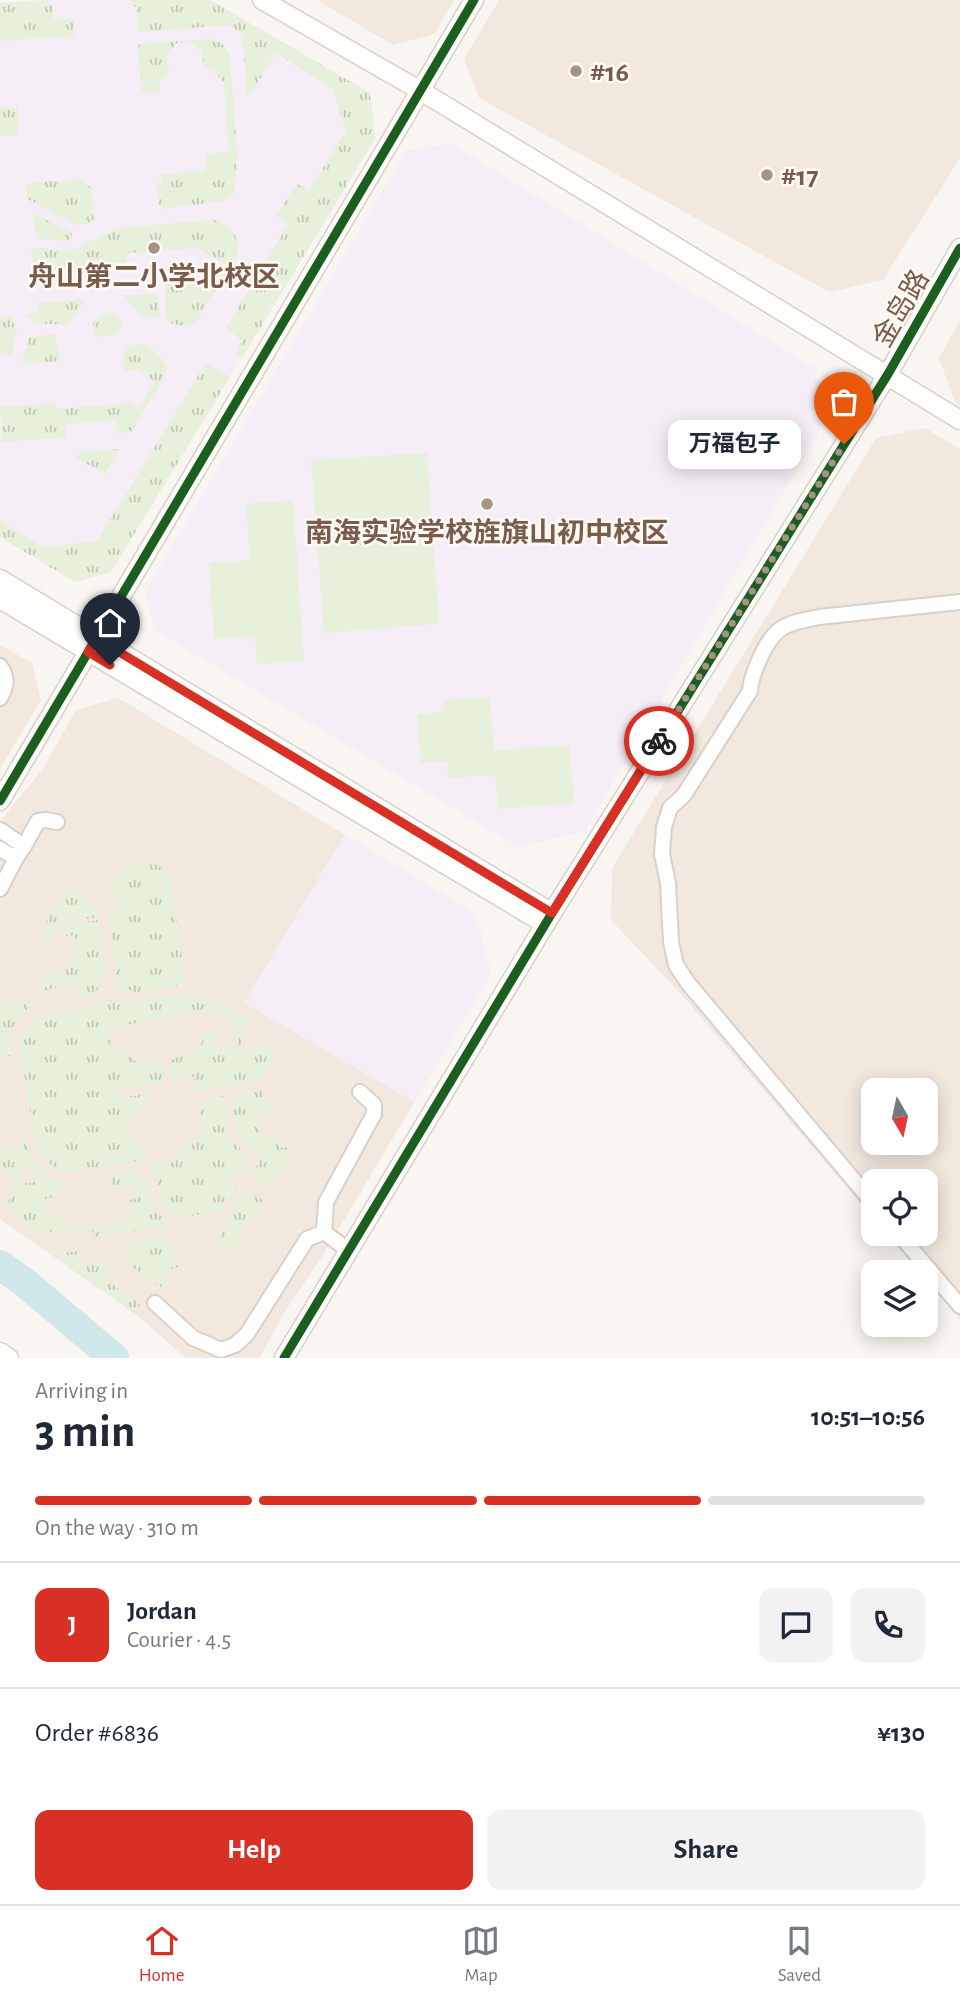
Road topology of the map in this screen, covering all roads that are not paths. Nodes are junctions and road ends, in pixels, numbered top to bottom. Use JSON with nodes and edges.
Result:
{"nodes":[{"id":1,"x":262,"y":0,"type":"edge"},
{"id":2,"x":474,"y":0,"type":"edge"},
{"id":3,"x":421,"y":91,"type":"junction"},
{"id":4,"x":960,"y":248,"type":"edge"},
{"id":5,"x":888,"y":374,"type":"junction"},
{"id":6,"x":960,"y":420,"type":"edge"},
{"id":7,"x":0,"y":579,"type":"edge"},
{"id":8,"x":0,"y":599,"type":"edge"},
{"id":9,"x":960,"y":602,"type":"edge"},
{"id":10,"x":92,"y":645,"type":"junction"},
{"id":11,"x":0,"y":666,"type":"edge"},
{"id":12,"x":0,"y":698,"type":"edge"},
{"id":13,"x":0,"y":801,"type":"edge"},
{"id":14,"x":57,"y":821,"type":"dead end"},
{"id":15,"x":0,"y":830,"type":"edge"},
{"id":16,"x":0,"y":849,"type":"edge"},
{"id":17,"x":20,"y":852,"type":"junction"},
{"id":18,"x":0,"y":889,"type":"edge"},
{"id":19,"x":548,"y":918,"type":"junction"},
{"id":20,"x":360,"y":1092,"type":"dead end"},
{"id":21,"x":861,"y":1189,"type":"edge"},
{"id":22,"x":324,"y":1232,"type":"junction"},
{"id":23,"x":909,"y":1246,"type":"edge"},
{"id":24,"x":349,"y":1251,"type":"junction"},
{"id":25,"x":155,"y":1303,"type":"dead end"},
{"id":26,"x":960,"y":1306,"type":"edge"},
{"id":27,"x":0,"y":1352,"type":"edge"},
{"id":28,"x":9,"y":1358,"type":"edge"},
{"id":29,"x":284,"y":1358,"type":"edge"}],
"edges":[{"from":1,"to":3,"type":"street"},
{"from":2,"to":3,"type":"street"},
{"from":3,"to":5,"type":"street"},
{"from":3,"to":10,"type":"street"},
{"from":4,"to":5,"type":"street","name":"金岛路"},
{"from":5,"to":6,"type":"street"},
{"from":5,"to":19,"type":"street","name":"金岛路"},
{"from":7,"to":10,"type":"street"},
{"from":8,"to":10,"type":"street"},
{"from":9,"to":21,"type":"street"},
{"from":10,"to":13,"type":"street"},
{"from":10,"to":19,"type":"street"},
{"from":11,"to":12,"type":"street"},
{"from":14,"to":17,"type":"street"},
{"from":15,"to":17,"type":"street"},
{"from":16,"to":17,"type":"street"},
{"from":17,"to":18,"type":"street"},
{"from":19,"to":24,"type":"street","name":"金岛路"},
{"from":20,"to":22,"type":"street"},
{"from":22,"to":24,"type":"street"},
{"from":22,"to":25,"type":"street"},
{"from":23,"to":26,"type":"street"},
{"from":24,"to":29,"type":"street","name":"金岛路"},
{"from":27,"to":28,"type":"street"}]}
